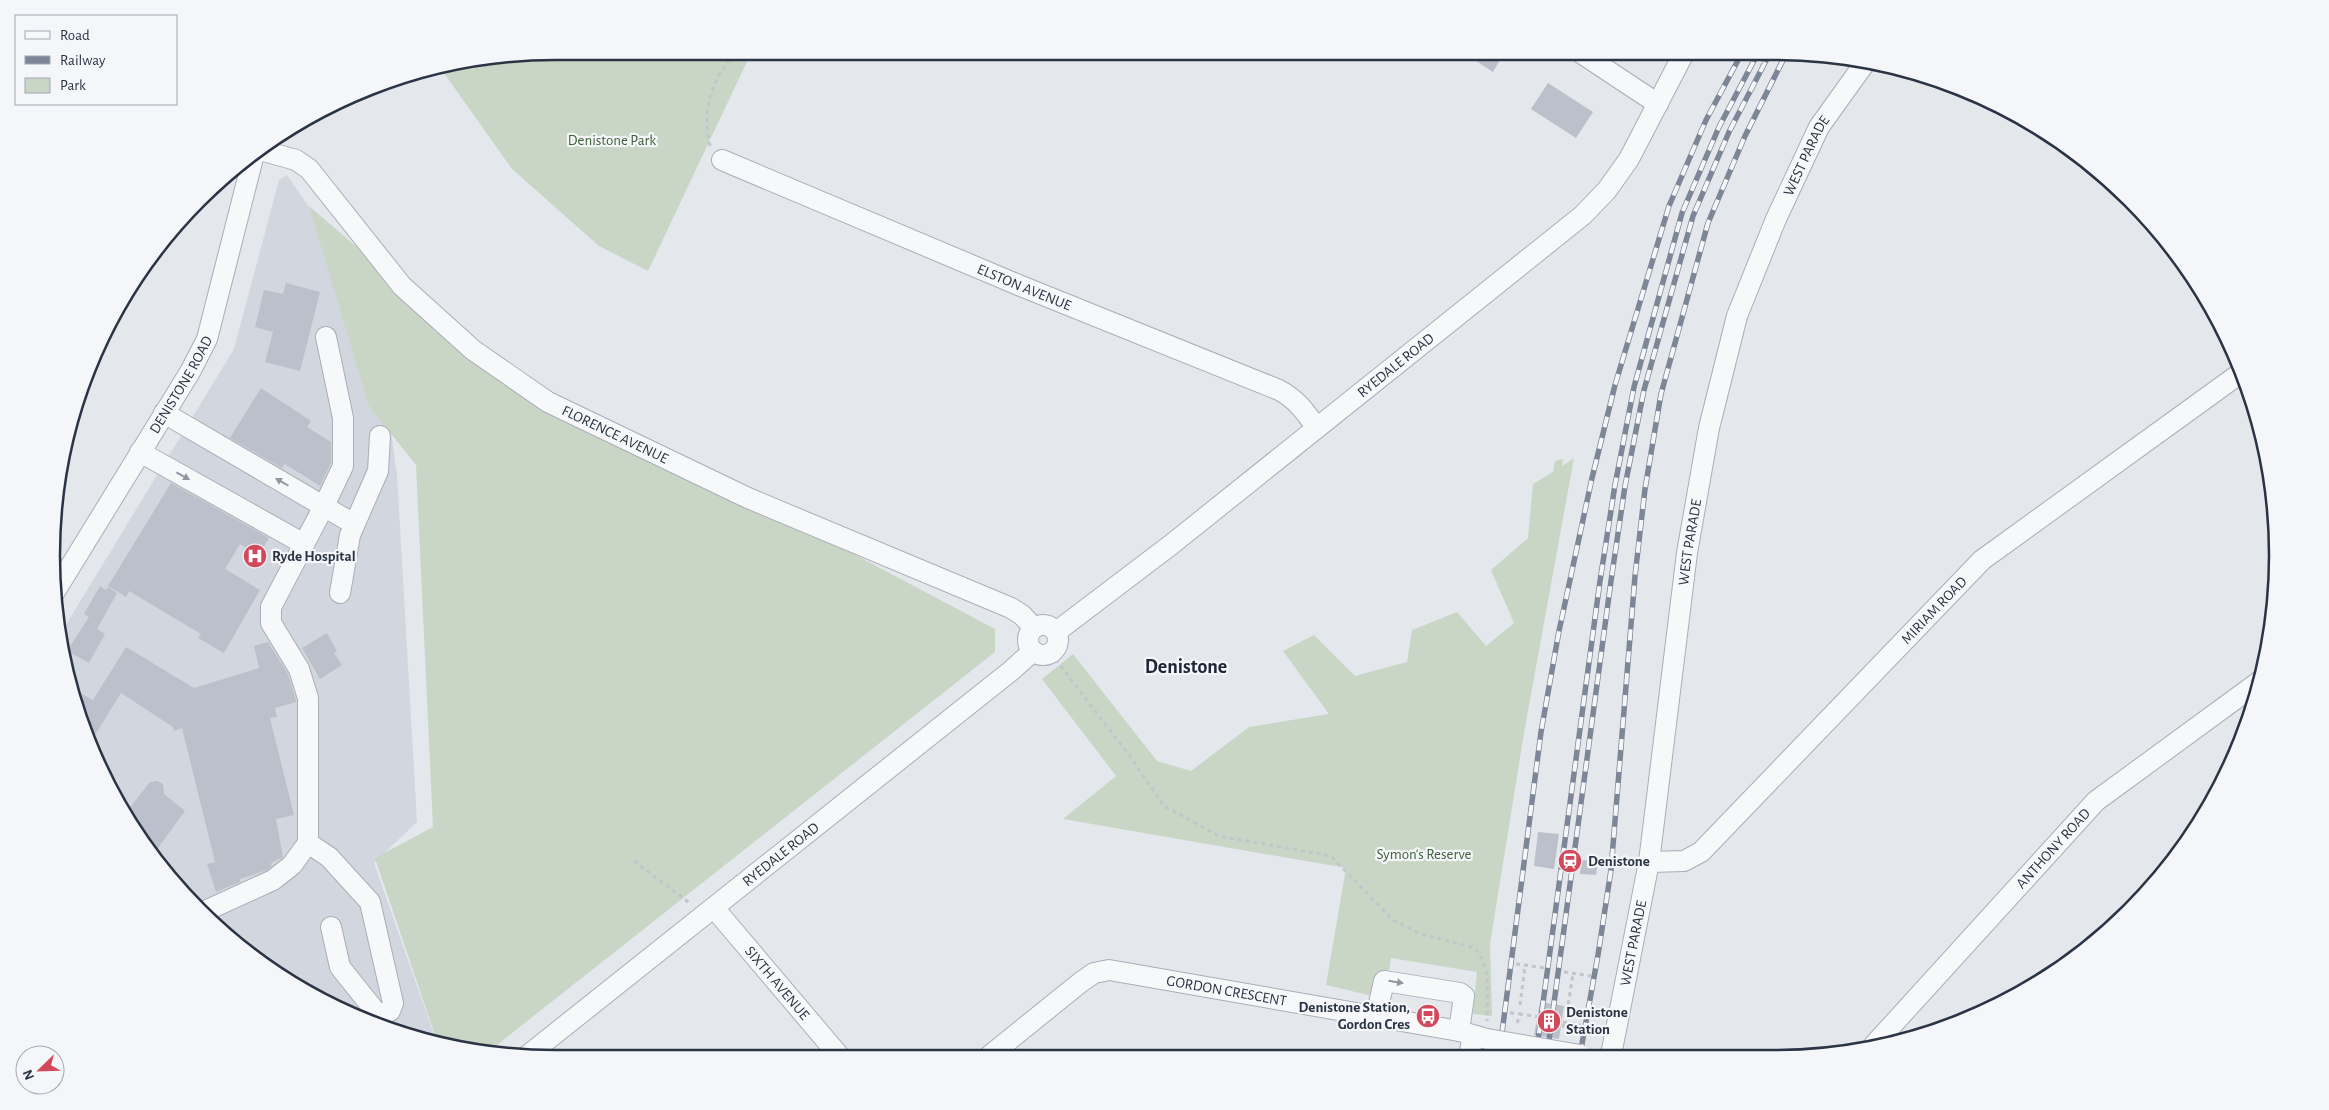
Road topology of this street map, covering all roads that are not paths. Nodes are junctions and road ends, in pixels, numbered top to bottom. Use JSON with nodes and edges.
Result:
{"nodes":[{"id":1,"x":1592,"y":60,"type":"edge"},
{"id":2,"x":1680,"y":60,"type":"edge"},
{"id":3,"x":1861,"y":68,"type":"edge"},
{"id":4,"x":1658,"y":104,"type":"junction"},
{"id":5,"x":268,"y":152,"type":"edge"},
{"id":6,"x":722,"y":160,"type":"road end"},
{"id":7,"x":251,"y":164,"type":"edge"},
{"id":8,"x":326,"y":337,"type":"dead end"},
{"id":9,"x":2235,"y":377,"type":"edge"},
{"id":10,"x":164,"y":413,"type":"junction"},
{"id":11,"x":1316,"y":427,"type":"junction"},
{"id":12,"x":380,"y":436,"type":"dead end"},
{"id":13,"x":140,"y":452,"type":"junction"},
{"id":14,"x":324,"y":506,"type":"junction"},
{"id":15,"x":354,"y":524,"type":"junction"},
{"id":16,"x":304,"y":544,"type":"junction"},
{"id":17,"x":61,"y":582,"type":"edge"},
{"id":18,"x":340,"y":594,"type":"dead end"},
{"id":19,"x":1034,"y":628,"type":"junction"},
{"id":20,"x":1056,"y":632,"type":"junction"},
{"id":21,"x":1042,"y":652,"type":"junction"},
{"id":22,"x":2251,"y":688,"type":"edge"},
{"id":23,"x":308,"y":843,"type":"junction"},
{"id":24,"x":1649,"y":862,"type":"junction"},
{"id":25,"x":209,"y":909,"type":"edge"},
{"id":26,"x":709,"y":911,"type":"junction"},
{"id":27,"x":332,"y":927,"type":"dead end"},
{"id":28,"x":1376,"y":1017,"type":"junction"},
{"id":29,"x":1473,"y":1035,"type":"junction"},
{"id":30,"x":1881,"y":1038,"type":"edge"},
{"id":31,"x":535,"y":1049,"type":"edge"},
{"id":32,"x":834,"y":1050,"type":"edge"},
{"id":33,"x":997,"y":1050,"type":"edge"},
{"id":34,"x":1470,"y":1050,"type":"edge"},
{"id":35,"x":1553,"y":1050,"type":"edge"},
{"id":36,"x":1612,"y":1050,"type":"edge"}],
"edges":[{"from":1,"to":4,"type":"street"},
{"from":2,"to":4,"type":"street","name":"RYEDALE ROAD"},
{"from":3,"to":24,"type":"street","name":"WEST PARADE"},
{"from":4,"to":11,"type":"street","name":"RYEDALE ROAD"},
{"from":5,"to":19,"type":"street","name":"FLORENCE AVENUE"},
{"from":6,"to":11,"type":"street","name":"ELSTON AVENUE"},
{"from":7,"to":10,"type":"street","name":"DENISTONE ROAD"},
{"from":8,"to":14,"type":"street"},
{"from":9,"to":24,"type":"street","name":"MIRIAM ROAD"},
{"from":10,"to":13,"type":"street","name":"DENISTONE ROAD"},
{"from":14,"to":10,"type":"street","one_way":true},
{"from":11,"to":20,"type":"street","name":"RYEDALE ROAD"},
{"from":12,"to":15,"type":"street"},
{"from":13,"to":16,"type":"street","one_way":true},
{"from":13,"to":17,"type":"street","name":"DENISTONE ROAD"},
{"from":14,"to":15,"type":"street"},
{"from":14,"to":16,"type":"street"},
{"from":15,"to":18,"type":"street"},
{"from":16,"to":23,"type":"street"},
{"from":19,"to":20,"type":"street"},
{"from":19,"to":21,"type":"street"},
{"from":20,"to":21,"type":"street"},
{"from":21,"to":26,"type":"street","name":"RYEDALE ROAD"},
{"from":22,"to":30,"type":"street","name":"ANTHONY ROAD"},
{"from":23,"to":25,"type":"street"},
{"from":23,"to":27,"type":"street"},
{"from":24,"to":36,"type":"street","name":"WEST PARADE"},
{"from":26,"to":31,"type":"street","name":"RYEDALE ROAD"},
{"from":26,"to":32,"type":"street","name":"SIXTH AVENUE"},
{"from":28,"to":29,"type":"street","name":"GORDON CRESCENT"},
{"from":28,"to":29,"type":"street","one_way":true},
{"from":28,"to":33,"type":"street","name":"GORDON CRESCENT"},
{"from":29,"to":34,"type":"street"},
{"from":29,"to":35,"type":"street","name":"GORDON CRESCENT","bridge":true}]}
